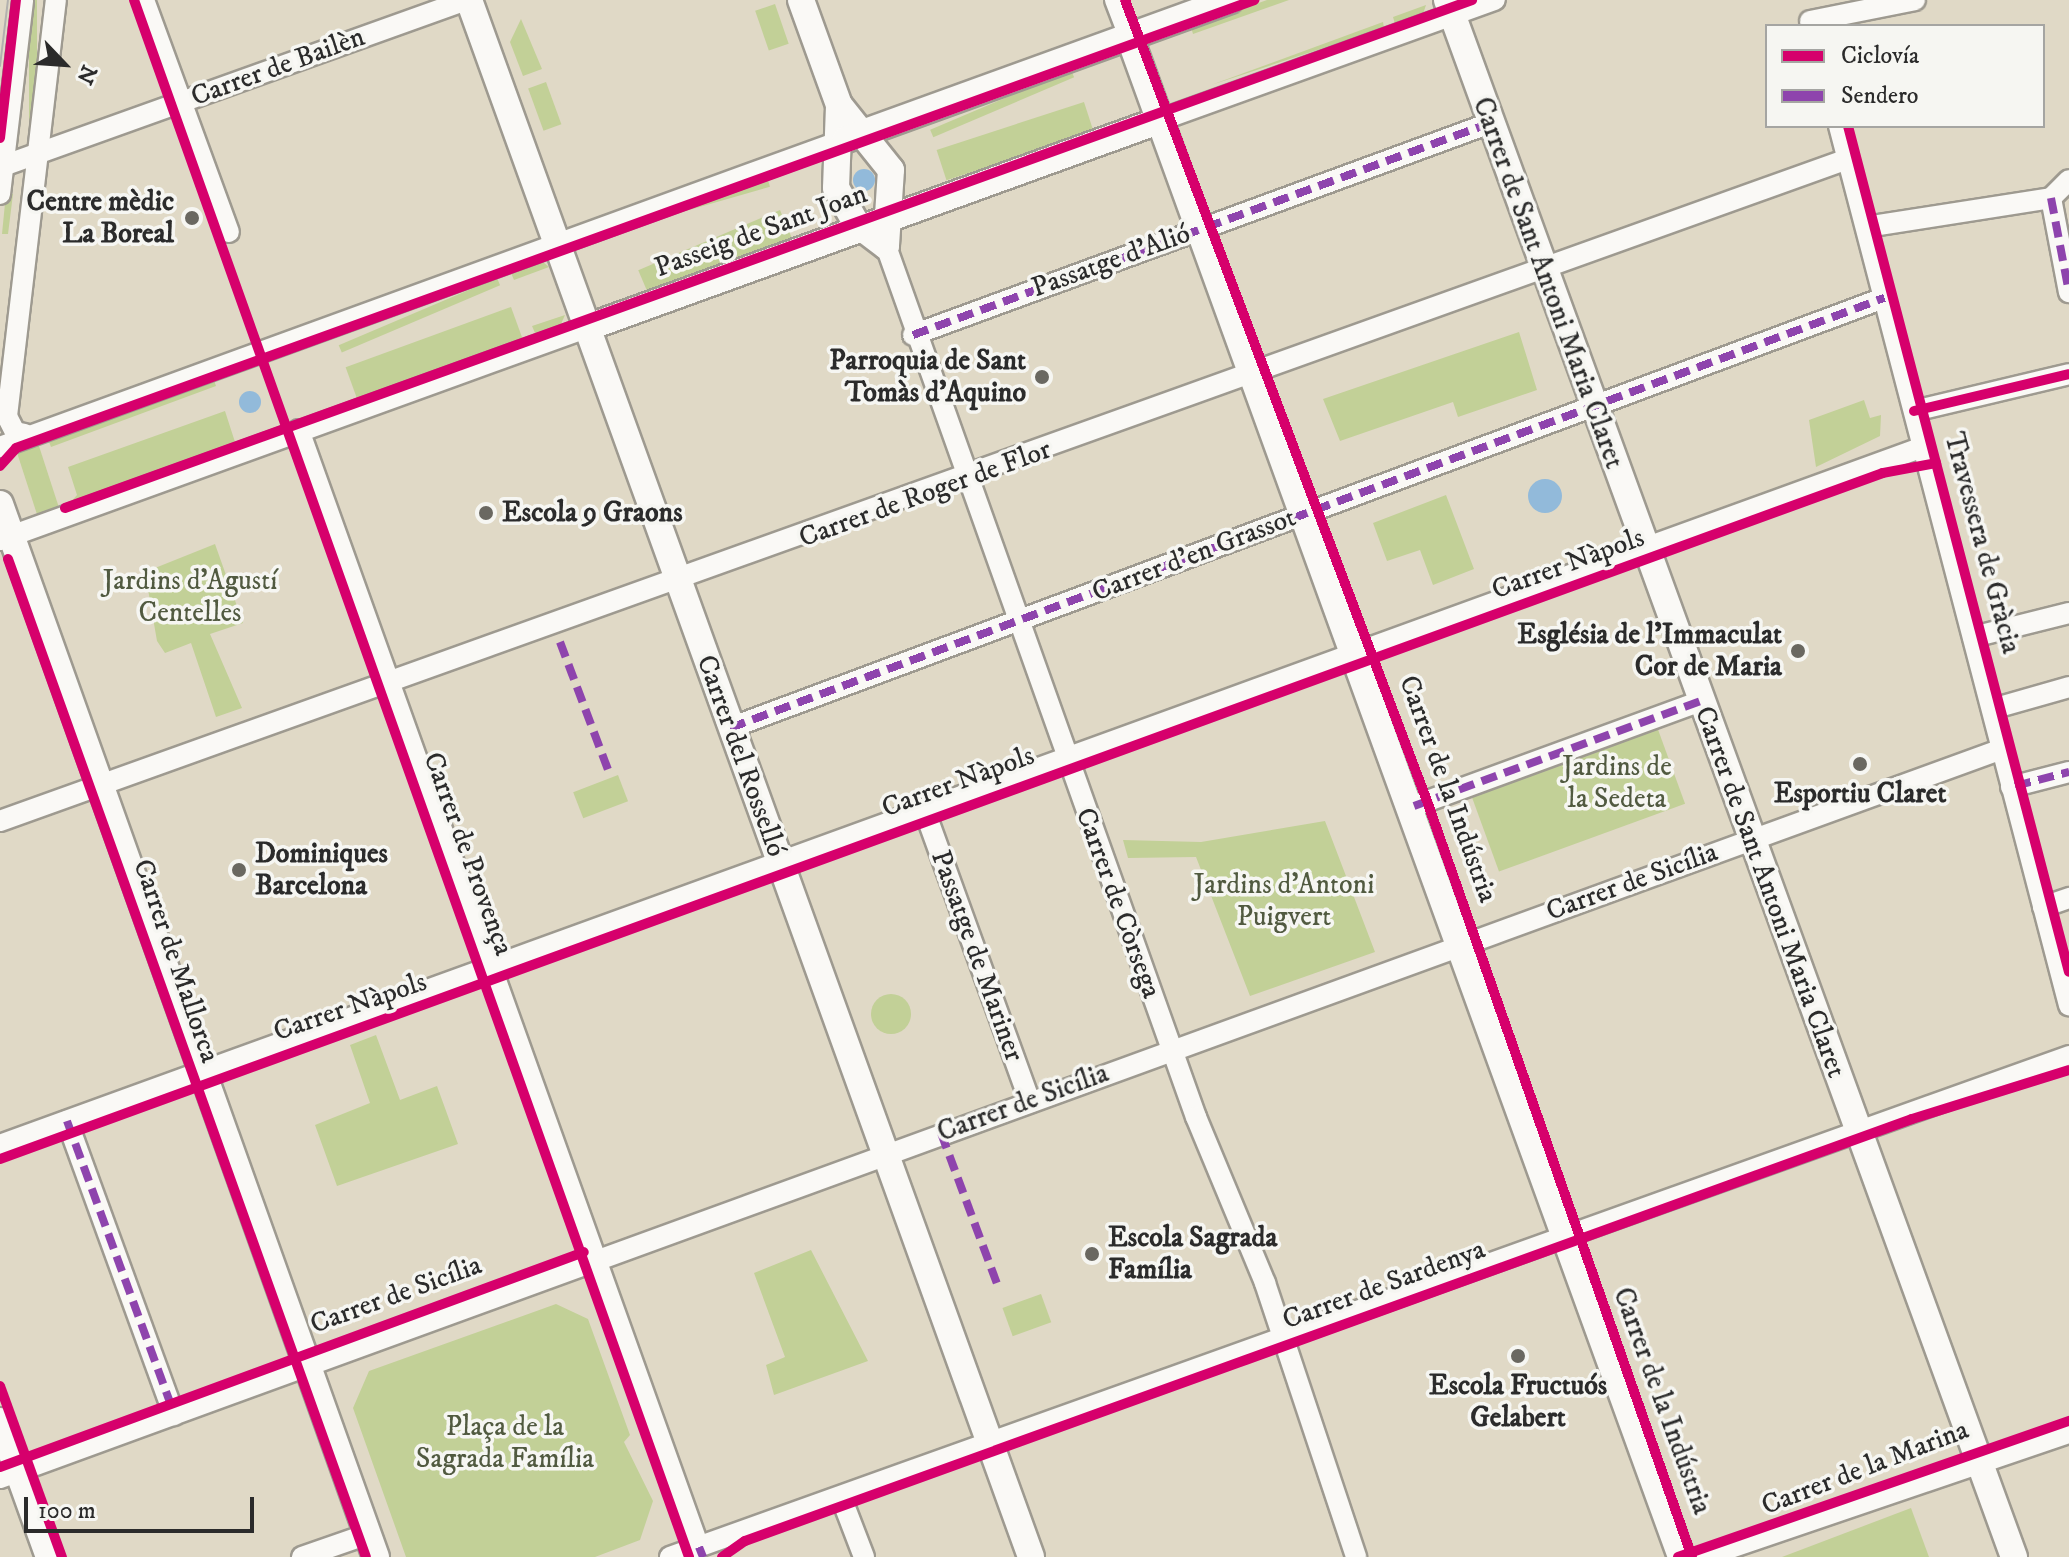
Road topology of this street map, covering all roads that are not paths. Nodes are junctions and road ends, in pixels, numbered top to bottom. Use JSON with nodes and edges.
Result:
{"nodes":[{"id":1,"x":23,"y":0,"type":"edge"},
{"id":2,"x":56,"y":0,"type":"edge"},
{"id":3,"x":144,"y":0,"type":"edge"},
{"id":4,"x":468,"y":0,"type":"edge"},
{"id":5,"x":801,"y":0,"type":"edge"},
{"id":6,"x":1115,"y":0,"type":"edge"},
{"id":7,"x":1230,"y":0,"type":"edge"},
{"id":8,"x":1495,"y":0,"type":"edge"},
{"id":9,"x":1805,"y":0,"type":"edge"},
{"id":10,"x":1915,"y":0,"type":"edge"},
{"id":11,"x":1449,"y":8,"type":"edge"},
{"id":12,"x":1810,"y":23,"type":"edge"},
{"id":13,"x":1129,"y":36,"type":"junction"},
{"id":14,"x":181,"y":103,"type":"junction"},
{"id":15,"x":839,"y":105,"type":"junction"},
{"id":16,"x":1158,"y":121,"type":"junction"},
{"id":17,"x":1490,"y":123,"type":"junction"},
{"id":18,"x":1840,"y":128,"type":"edge"},
{"id":19,"x":862,"y":134,"type":"junction"},
{"id":20,"x":835,"y":143,"type":"junction"},
{"id":21,"x":38,"y":153,"type":"junction"},
{"id":22,"x":1848,"y":159,"type":"junction"},
{"id":23,"x":2,"y":166,"type":"edge"},
{"id":24,"x":2069,"y":180,"type":"edge"},
{"id":25,"x":0,"y":194,"type":"edge"},
{"id":26,"x":2051,"y":198,"type":"junction"},
{"id":27,"x":893,"y":217,"type":"junction"},
{"id":28,"x":1866,"y":227,"type":"junction"},
{"id":29,"x":863,"y":229,"type":"junction"},
{"id":30,"x":1200,"y":229,"type":"junction"},
{"id":31,"x":229,"y":232,"type":"dead end"},
{"id":32,"x":555,"y":242,"type":"junction"},
{"id":33,"x":886,"y":246,"type":"junction"},
{"id":34,"x":1542,"y":272,"type":"junction"},
{"id":35,"x":2069,"y":292,"type":"edge"},
{"id":36,"x":1884,"y":298,"type":"junction"},
{"id":37,"x":586,"y":328,"type":"junction"},
{"id":38,"x":913,"y":335,"type":"junction"},
{"id":39,"x":2069,"y":374,"type":"edge"},
{"id":40,"x":1256,"y":375,"type":"junction"},
{"id":41,"x":1591,"y":406,"type":"junction"},
{"id":42,"x":1914,"y":411,"type":"junction"},
{"id":43,"x":299,"y":430,"type":"junction"},
{"id":44,"x":25,"y":434,"type":"junction"},
{"id":45,"x":0,"y":447,"type":"edge"},
{"id":46,"x":1923,"y":447,"type":"junction"},
{"id":47,"x":965,"y":479,"type":"junction"},
{"id":48,"x":0,"y":504,"type":"edge"},
{"id":49,"x":1306,"y":513,"type":"junction"},
{"id":50,"x":5,"y":538,"type":"edge"},
{"id":51,"x":1645,"y":547,"type":"junction"},
{"id":52,"x":678,"y":582,"type":"junction"},
{"id":53,"x":2069,"y":613,"type":"edge"},
{"id":54,"x":1017,"y":623,"type":"junction"},
{"id":55,"x":1973,"y":637,"type":"junction"},
{"id":56,"x":1358,"y":652,"type":"junction"},
{"id":57,"x":391,"y":685,"type":"junction"},
{"id":58,"x":2069,"y":687,"type":"edge"},
{"id":59,"x":1701,"y":701,"type":"junction"},
{"id":60,"x":1992,"y":709,"type":"junction"},
{"id":61,"x":730,"y":728,"type":"junction"},
{"id":62,"x":2002,"y":749,"type":"junction"},
{"id":63,"x":1065,"y":757,"type":"junction"},
{"id":64,"x":2069,"y":772,"type":"edge"},
{"id":65,"x":2011,"y":787,"type":"junction"},
{"id":66,"x":100,"y":790,"type":"junction"},
{"id":67,"x":1414,"y":806,"type":"junction"},
{"id":68,"x":924,"y":809,"type":"junction"},
{"id":69,"x":0,"y":821,"type":"edge"},
{"id":70,"x":1751,"y":839,"type":"junction"},
{"id":71,"x":780,"y":861,"type":"junction"},
{"id":72,"x":2069,"y":898,"type":"edge"},
{"id":73,"x":2043,"y":907,"type":"junction"},
{"id":74,"x":1462,"y":944,"type":"junction"},
{"id":75,"x":492,"y":969,"type":"junction"},
{"id":76,"x":2069,"y":1005,"type":"edge"},
{"id":77,"x":1171,"y":1049,"type":"junction"},
{"id":78,"x":2069,"y":1056,"type":"edge"},
{"id":79,"x":203,"y":1074,"type":"junction"},
{"id":80,"x":1030,"y":1102,"type":"junction"},
{"id":81,"x":67,"y":1121,"type":"junction"},
{"id":82,"x":1858,"y":1133,"type":"junction"},
{"id":83,"x":0,"y":1145,"type":"edge"},
{"id":84,"x":888,"y":1153,"type":"junction"},
{"id":85,"x":1565,"y":1238,"type":"junction"},
{"id":86,"x":595,"y":1258,"type":"junction"},
{"id":87,"x":1283,"y":1339,"type":"junction"},
{"id":88,"x":309,"y":1367,"type":"junction"},
{"id":89,"x":174,"y":1415,"type":"junction"},
{"id":90,"x":0,"y":1421,"type":"edge"},
{"id":91,"x":2069,"y":1433,"type":"edge"},
{"id":92,"x":991,"y":1445,"type":"junction"},
{"id":93,"x":1977,"y":1460,"type":"junction"},
{"id":94,"x":9,"y":1475,"type":"edge"},
{"id":95,"x":841,"y":1497,"type":"junction"},
{"id":96,"x":372,"y":1545,"type":"edge"},
{"id":97,"x":699,"y":1547,"type":"junction"},
{"id":98,"x":49,"y":1557,"type":"edge"},
{"id":99,"x":302,"y":1557,"type":"edge"},
{"id":100,"x":670,"y":1557,"type":"edge"},
{"id":101,"x":864,"y":1557,"type":"edge"},
{"id":102,"x":1031,"y":1557,"type":"edge"},
{"id":103,"x":1356,"y":1557,"type":"edge"},
{"id":104,"x":1681,"y":1557,"type":"edge"},
{"id":105,"x":1704,"y":1557,"type":"edge"},
{"id":106,"x":2014,"y":1557,"type":"edge"}],
"edges":[{"from":1,"to":23,"type":"street"},
{"from":2,"to":21,"type":"street"},
{"from":3,"to":14,"type":"street"},
{"from":4,"to":14,"type":"street","name":"Carrer de Bailèn"},
{"from":4,"to":32,"type":"main road","name":"Carrer del Rosselló"},
{"from":5,"to":15,"type":"main road"},
{"from":6,"to":13,"type":"street"},
{"from":7,"to":13,"type":"main road","name":"Passeig de Sant Joan"},
{"from":8,"to":11,"type":"street","name":"Passeig de Sant Joan"},
{"from":9,"to":12,"type":"street"},
{"from":10,"to":12,"type":"street"},
{"from":11,"to":16,"type":"street","name":"Passeig de Sant Joan"},
{"from":11,"to":17,"type":"main road","name":"Carrer de Sant Antoni Maria Claret"},
{"from":13,"to":16,"type":"main road","name":"Carrer de la Indústria"},
{"from":13,"to":19,"type":"main road","name":"Passeig de Sant Joan"},
{"from":14,"to":21,"type":"street","name":"Carrer de Bailèn"},
{"from":14,"to":31,"type":"street"},
{"from":15,"to":19,"type":"main road"},
{"from":15,"to":20,"type":"main road"},
{"from":16,"to":27,"type":"main road","name":"Passeig de Sant Joan"},
{"from":16,"to":30,"type":"main road","name":"Carrer de la Indústria"},
{"from":17,"to":30,"type":"street","name":"Passatge d'Alió"},
{"from":17,"to":34,"type":"main road","name":"Carrer de Sant Antoni Maria Claret"},
{"from":18,"to":22,"type":"street","name":"Travessera de Gràcia"},
{"from":19,"to":20,"type":"main road","name":"Passeig de Sant Joan"},
{"from":19,"to":27,"type":"main road"},
{"from":20,"to":29,"type":"main road"},
{"from":20,"to":32,"type":"street","name":"Passeig de Sant Joan"},
{"from":21,"to":23,"type":"street","name":"Carrer de Bailèn"},
{"from":21,"to":44,"type":"street"},
{"from":22,"to":28,"type":"street","name":"Travessera de Gràcia"},
{"from":22,"to":34,"type":"street","name":"Carrer de Roger de Flor"},
{"from":23,"to":25,"type":"street"},
{"from":24,"to":26,"type":"street"},
{"from":26,"to":28,"type":"street"},
{"from":26,"to":35,"type":"street"},
{"from":27,"to":29,"type":"main road","name":"Passeig de Sant Joan"},
{"from":27,"to":33,"type":"main road"},
{"from":28,"to":36,"type":"street","name":"Travessera de Gràcia"},
{"from":29,"to":33,"type":"main road"},
{"from":29,"to":37,"type":"main road","name":"Passeig de Sant Joan"},
{"from":30,"to":38,"type":"street","name":"Passatge d'Alió"},
{"from":30,"to":40,"type":"main road","name":"Carrer de la Indústria"},
{"from":32,"to":37,"type":"main road","name":"Carrer del Rosselló"},
{"from":32,"to":44,"type":"street","name":"Passeig de Sant Joan"},
{"from":33,"to":38,"type":"street","name":"Carrer de Còrsega"},
{"from":34,"to":40,"type":"street","name":"Carrer de Roger de Flor"},
{"from":34,"to":41,"type":"main road","name":"Carrer de Sant Antoni Maria Claret"},
{"from":36,"to":41,"type":"street","name":"Carrer d'en Grassot"},
{"from":36,"to":42,"type":"street","name":"Travessera de Gràcia"},
{"from":37,"to":43,"type":"street","name":"Passeig de Sant Joan"},
{"from":37,"to":52,"type":"main road","name":"Carrer del Rosselló"},
{"from":38,"to":47,"type":"street","name":"Carrer de Còrsega"},
{"from":39,"to":42,"type":"street"},
{"from":40,"to":47,"type":"street","name":"Carrer de Roger de Flor"},
{"from":40,"to":49,"type":"main road","name":"Carrer de la Indústria"},
{"from":41,"to":49,"type":"street","name":"Carrer d'en Grassot"},
{"from":41,"to":51,"type":"main road","name":"Carrer de Sant Antoni Maria Claret"},
{"from":42,"to":46,"type":"street","name":"Travessera de Gràcia"},
{"from":43,"to":50,"type":"street","name":"Passeig de Sant Joan"},
{"from":43,"to":57,"type":"street","name":"Carrer de Provença"},
{"from":44,"to":45,"type":"street","name":"Passeig de Sant Joan"},
{"from":46,"to":51,"type":"street"},
{"from":46,"to":55,"type":"street","name":"Travessera de Gràcia"},
{"from":47,"to":52,"type":"street","name":"Carrer de Roger de Flor"},
{"from":47,"to":54,"type":"street","name":"Carrer de Còrsega"},
{"from":48,"to":50,"type":"main road","name":"Carrer de Mallorca"},
{"from":49,"to":54,"type":"street","name":"Carrer d'en Grassot"},
{"from":49,"to":56,"type":"main road","name":"Carrer de la Indústria"},
{"from":50,"to":66,"type":"main road","name":"Carrer de Mallorca"},
{"from":51,"to":56,"type":"street"},
{"from":51,"to":59,"type":"main road","name":"Carrer de Sant Antoni Maria Claret"},
{"from":52,"to":57,"type":"street","name":"Carrer de Roger de Flor"},
{"from":52,"to":61,"type":"main road","name":"Carrer del Rosselló"},
{"from":53,"to":55,"type":"street"},
{"from":54,"to":61,"type":"street","name":"Carrer d'en Grassot"},
{"from":54,"to":63,"type":"street","name":"Carrer de Còrsega"},
{"from":55,"to":60,"type":"street","name":"Travessera de Gràcia"},
{"from":56,"to":63,"type":"street"},
{"from":56,"to":67,"type":"main road","name":"Carrer de la Indústria"},
{"from":57,"to":66,"type":"street","name":"Carrer de Roger de Flor"},
{"from":57,"to":75,"type":"street","name":"Carrer de Provença"},
{"from":58,"to":60,"type":"street"},
{"from":59,"to":67,"type":"street"},
{"from":59,"to":70,"type":"main road","name":"Carrer de Sant Antoni Maria Claret"},
{"from":60,"to":62,"type":"street","name":"Travessera de Gràcia"},
{"from":61,"to":71,"type":"main road","name":"Carrer del Rosselló"},
{"from":62,"to":65,"type":"street","name":"Travessera de Gràcia"},
{"from":62,"to":70,"type":"street","name":"Carrer de Sicília"},
{"from":63,"to":68,"type":"street"},
{"from":63,"to":77,"type":"street","name":"Carrer de Còrsega"},
{"from":64,"to":65,"type":"street"},
{"from":65,"to":73,"type":"street","name":"Travessera de Gràcia"},
{"from":66,"to":69,"type":"street","name":"Carrer de Roger de Flor"},
{"from":66,"to":79,"type":"main road","name":"Carrer de Mallorca"},
{"from":67,"to":74,"type":"main road","name":"Carrer de la Indústria"},
{"from":68,"to":71,"type":"street"},
{"from":68,"to":80,"type":"street","name":"Passatge de Mariner"},
{"from":70,"to":74,"type":"street","name":"Carrer de Sicília"},
{"from":70,"to":82,"type":"main road","name":"Carrer de Sant Antoni Maria Claret"},
{"from":71,"to":75,"type":"street"},
{"from":71,"to":84,"type":"main road","name":"Carrer del Rosselló"},
{"from":72,"to":73,"type":"street"},
{"from":73,"to":76,"type":"street","name":"Travessera de Gràcia"},
{"from":74,"to":77,"type":"street","name":"Carrer de Sicília"},
{"from":74,"to":85,"type":"main road","name":"Carrer de la Indústria"},
{"from":75,"to":79,"type":"street"},
{"from":75,"to":86,"type":"street","name":"Carrer de Provença"},
{"from":77,"to":80,"type":"street","name":"Carrer de Sicília"},
{"from":77,"to":87,"type":"street","name":"Carrer de Còrsega"},
{"from":78,"to":82,"type":"street","name":"Carrer de Sardenya"},
{"from":79,"to":81,"type":"street"},
{"from":79,"to":88,"type":"main road","name":"Carrer de Mallorca"},
{"from":80,"to":84,"type":"street","name":"Carrer de Sicília"},
{"from":81,"to":83,"type":"street"},
{"from":81,"to":89,"type":"street"},
{"from":82,"to":85,"type":"street","name":"Carrer de Sardenya"},
{"from":82,"to":93,"type":"main road","name":"Carrer de Sant Antoni Maria Claret"},
{"from":84,"to":86,"type":"street","name":"Carrer de Sicília"},
{"from":84,"to":92,"type":"main road","name":"Carrer del Rosselló"},
{"from":85,"to":87,"type":"street","name":"Carrer de Sardenya"},
{"from":85,"to":104,"type":"main road","name":"Carrer de la Indústria"},
{"from":86,"to":88,"type":"street","name":"Carrer de Sicília"},
{"from":86,"to":97,"type":"street","name":"Carrer de Provença"},
{"from":87,"to":92,"type":"street","name":"Carrer de Sardenya"},
{"from":87,"to":103,"type":"street","name":"Carrer de Còrsega"},
{"from":88,"to":89,"type":"street","name":"Carrer de Sicília"},
{"from":88,"to":96,"type":"main road","name":"Carrer de Mallorca"},
{"from":89,"to":94,"type":"street","name":"Carrer de Sicília"},
{"from":90,"to":94,"type":"main road"},
{"from":91,"to":93,"type":"street","name":"Carrer de la Marina"},
{"from":92,"to":95,"type":"street","name":"Carrer de Sardenya"},
{"from":92,"to":102,"type":"main road","name":"Carrer del Rosselló"},
{"from":93,"to":105,"type":"street","name":"Carrer de la Marina"},
{"from":93,"to":106,"type":"main road","name":"Carrer de Sant Antoni Maria Claret"},
{"from":94,"to":98,"type":"main road"},
{"from":95,"to":97,"type":"street","name":"Carrer de Sardenya"},
{"from":95,"to":101,"type":"street"},
{"from":96,"to":99,"type":"street"},
{"from":97,"to":100,"type":"street","name":"Carrer de Sardenya"}]}
